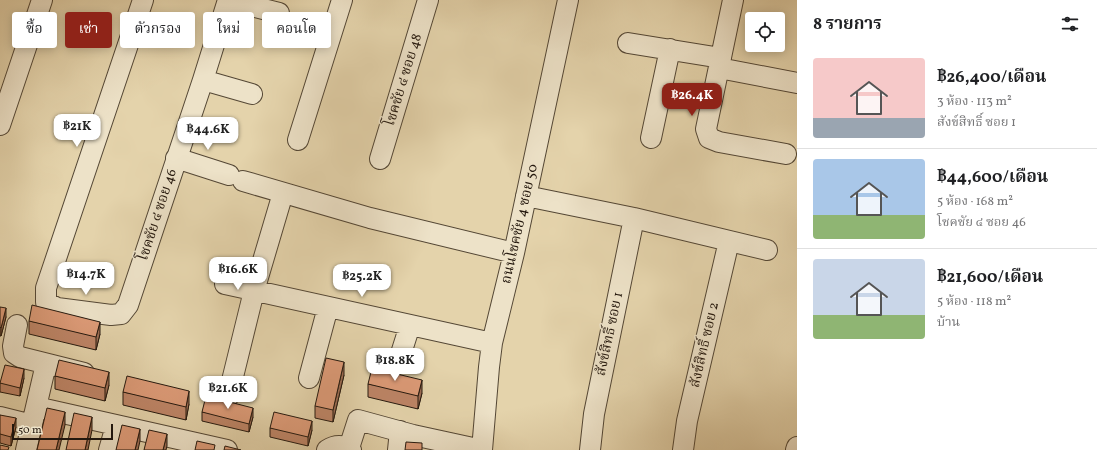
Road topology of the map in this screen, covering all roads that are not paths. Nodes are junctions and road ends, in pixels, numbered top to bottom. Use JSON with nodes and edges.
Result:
{"nodes":[{"id":1,"x":42,"y":0,"type":"edge"},
{"id":2,"x":143,"y":0,"type":"edge"},
{"id":3,"x":228,"y":0,"type":"edge"},
{"id":4,"x":342,"y":0,"type":"edge"},
{"id":5,"x":428,"y":0,"type":"edge"},
{"id":6,"x":568,"y":0,"type":"edge"},
{"id":7,"x":733,"y":0,"type":"edge"},
{"id":8,"x":276,"y":12,"type":"edge"},
{"id":9,"x":628,"y":43,"type":"dead end"},
{"id":10,"x":670,"y":49,"type":"junction"},
{"id":11,"x":720,"y":63,"type":"junction"},
{"id":12,"x":203,"y":80,"type":"junction"},
{"id":13,"x":797,"y":83,"type":"edge"},
{"id":14,"x":252,"y":94,"type":"dead end"},
{"id":15,"x":0,"y":125,"type":"edge"},
{"id":16,"x":651,"y":138,"type":"dead end"},
{"id":17,"x":298,"y":140,"type":"dead end"},
{"id":18,"x":786,"y":154,"type":"dead end"},
{"id":19,"x":176,"y":158,"type":"junction"},
{"id":20,"x":380,"y":159,"type":"dead end"},
{"id":21,"x":283,"y":193,"type":"junction"},
{"id":22,"x":526,"y":196,"type":"junction"},
{"id":23,"x":634,"y":218,"type":"junction"},
{"id":24,"x":729,"y":241,"type":"junction"},
{"id":25,"x":767,"y":250,"type":"dead end"},
{"id":26,"x":514,"y":253,"type":"junction"},
{"id":27,"x":225,"y":284,"type":"dead end"},
{"id":28,"x":254,"y":291,"type":"junction"},
{"id":29,"x":328,"y":307,"type":"junction"},
{"id":30,"x":17,"y":325,"type":"dead end"},
{"id":31,"x":410,"y":325,"type":"junction"},
{"id":32,"x":492,"y":343,"type":"junction"},
{"id":33,"x":398,"y":363,"type":"dead end"},
{"id":34,"x":46,"y":364,"type":"junction"},
{"id":35,"x":86,"y":373,"type":"edge"},
{"id":36,"x":309,"y":378,"type":"dead end"},
{"id":37,"x":228,"y":397,"type":"dead end"},
{"id":38,"x":34,"y":416,"type":"junction"},
{"id":39,"x":0,"y":417,"type":"edge"},
{"id":40,"x":116,"y":426,"type":"junction"},
{"id":41,"x":399,"y":441,"type":"edge"},
{"id":42,"x":183,"y":445,"type":"edge"},
{"id":43,"x":350,"y":449,"type":"edge"},
{"id":44,"x":26,"y":450,"type":"edge"},
{"id":45,"x":109,"y":450,"type":"edge"},
{"id":46,"x":227,"y":450,"type":"edge"},
{"id":47,"x":327,"y":450,"type":"edge"},
{"id":48,"x":482,"y":450,"type":"edge"},
{"id":49,"x":590,"y":450,"type":"edge"},
{"id":50,"x":683,"y":450,"type":"edge"}],
"edges":[{"from":1,"to":15,"type":"street"},
{"from":2,"to":19,"type":"street","name":"โชคชัย ๔ ซอย 46"},
{"from":3,"to":8,"type":"street"},
{"from":3,"to":12,"type":"street","name":"โชคชัย ๔ ซอย 46"},
{"from":4,"to":17,"type":"street"},
{"from":5,"to":20,"type":"street","name":"โชคชัย ๔ ซอย 48"},
{"from":6,"to":22,"type":"street","name":"ถนนโชคชัย 4 ซอย 50"},
{"from":7,"to":11,"type":"street"},
{"from":9,"to":10,"type":"street"},
{"from":10,"to":11,"type":"street"},
{"from":10,"to":16,"type":"street"},
{"from":11,"to":13,"type":"street"},
{"from":11,"to":18,"type":"street"},
{"from":12,"to":14,"type":"street"},
{"from":12,"to":19,"type":"street","name":"โชคชัย ๔ ซอย 46"},
{"from":19,"to":21,"type":"street"},
{"from":21,"to":26,"type":"street"},
{"from":21,"to":28,"type":"street"},
{"from":22,"to":23,"type":"street"},
{"from":22,"to":26,"type":"street","name":"ถนนโชคชัย 4 ซอย 50"},
{"from":23,"to":24,"type":"street"},
{"from":23,"to":49,"type":"street","name":"สังข์สิทธิ์ ซอย 1"},
{"from":24,"to":25,"type":"street"},
{"from":24,"to":50,"type":"street","name":"สังข์สิทธิ์ ซอย 2"},
{"from":26,"to":32,"type":"street","name":"ถนนโชคชัย 4 ซอย 50"},
{"from":27,"to":28,"type":"street"},
{"from":28,"to":29,"type":"street"},
{"from":28,"to":37,"type":"street"},
{"from":29,"to":31,"type":"street"},
{"from":29,"to":36,"type":"street"},
{"from":30,"to":34,"type":"street"},
{"from":31,"to":32,"type":"street"},
{"from":31,"to":33,"type":"street"},
{"from":32,"to":48,"type":"street","name":"ถนนโชคชัย 4 ซอย 50"},
{"from":34,"to":35,"type":"street"},
{"from":34,"to":38,"type":"street"},
{"from":38,"to":39,"type":"street"},
{"from":38,"to":40,"type":"street"},
{"from":38,"to":44,"type":"street"},
{"from":40,"to":42,"type":"street"},
{"from":40,"to":45,"type":"street"},
{"from":41,"to":43,"type":"street"},
{"from":41,"to":48,"type":"street"},
{"from":42,"to":46,"type":"street"},
{"from":43,"to":47,"type":"street"}]}
